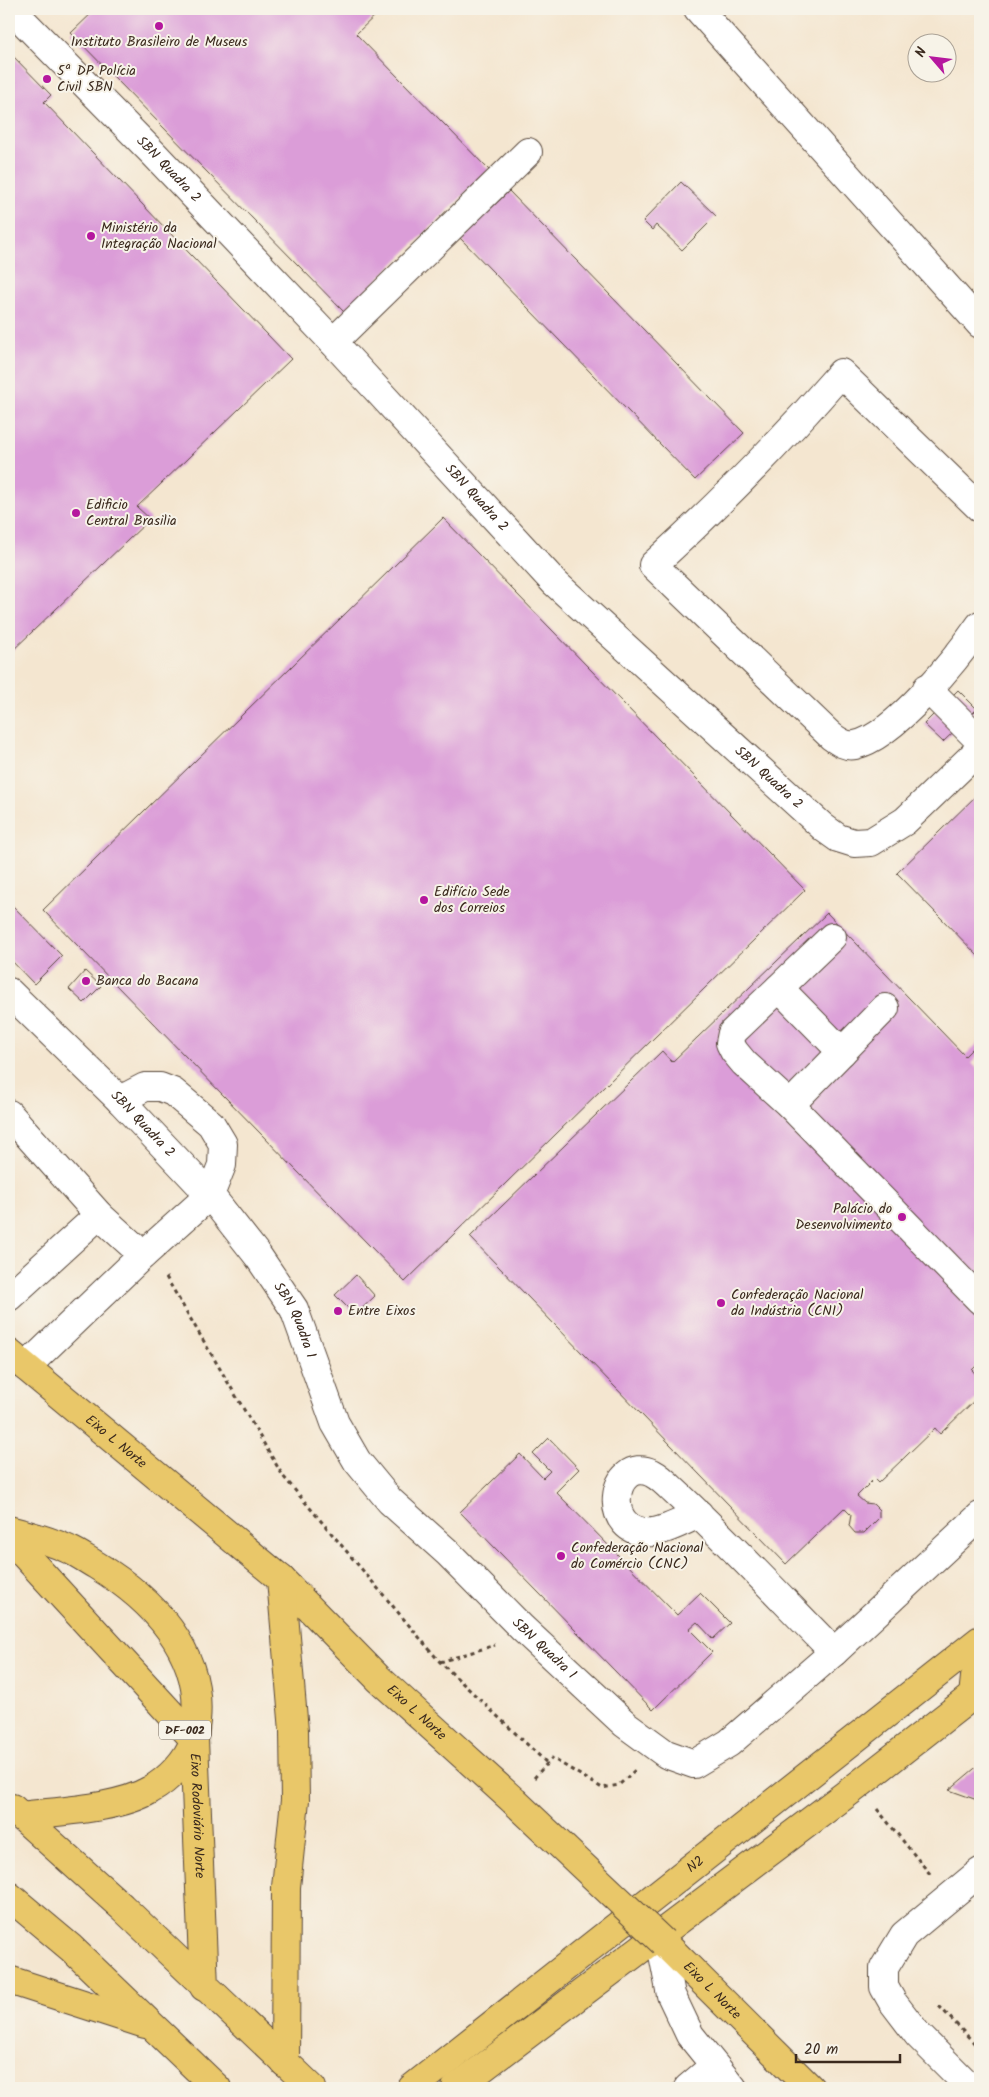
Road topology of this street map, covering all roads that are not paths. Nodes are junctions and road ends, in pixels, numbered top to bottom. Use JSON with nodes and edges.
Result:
{"nodes":[{"id":1,"x":11,"y":9,"type":"edge"},
{"id":2,"x":698,"y":9,"type":"edge"},
{"id":3,"x":528,"y":152,"type":"dead end"},
{"id":4,"x":980,"y":324,"type":"edge"},
{"id":5,"x":333,"y":342,"type":"junction"},
{"id":6,"x":980,"y":508,"type":"edge"},
{"id":7,"x":980,"y":625,"type":"edge"},
{"id":8,"x":927,"y":688,"type":"junction"},
{"id":9,"x":980,"y":741,"type":"edge"},
{"id":10,"x":980,"y":749,"type":"edge"},
{"id":11,"x":832,"y":937,"type":"dead end"},
{"id":12,"x":779,"y":988,"type":"junction"},
{"id":13,"x":9,"y":992,"type":"edge"},
{"id":14,"x":885,"y":1008,"type":"dead end"},
{"id":15,"x":842,"y":1052,"type":"junction"},
{"id":16,"x":120,"y":1100,"type":"junction"},
{"id":17,"x":790,"y":1106,"type":"junction"},
{"id":18,"x":9,"y":1114,"type":"edge"},
{"id":19,"x":210,"y":1195,"type":"junction"},
{"id":20,"x":99,"y":1215,"type":"junction"},
{"id":21,"x":146,"y":1252,"type":"junction"},
{"id":22,"x":9,"y":1298,"type":"edge"},
{"id":23,"x":980,"y":1300,"type":"edge"},
{"id":24,"x":17,"y":1360,"type":"edge"},
{"id":25,"x":699,"y":1514,"type":"dead end"},
{"id":26,"x":980,"y":1516,"type":"edge"},
{"id":27,"x":9,"y":1530,"type":"edge"},
{"id":28,"x":9,"y":1538,"type":"edge"},
{"id":29,"x":281,"y":1579,"type":"junction"},
{"id":30,"x":980,"y":1640,"type":"edge"},
{"id":31,"x":834,"y":1652,"type":"junction"},
{"id":32,"x":980,"y":1666,"type":"edge"},
{"id":33,"x":977,"y":1693,"type":"edge"},
{"id":34,"x":194,"y":1740,"type":"junction"},
{"id":35,"x":15,"y":1811,"type":"edge"},
{"id":36,"x":980,"y":1872,"type":"edge"},
{"id":37,"x":9,"y":1896,"type":"edge"},
{"id":38,"x":662,"y":1940,"type":"junction"},
{"id":39,"x":9,"y":1980,"type":"edge"},
{"id":40,"x":204,"y":1987,"type":"junction"},
{"id":41,"x":152,"y":2026,"type":"junction"},
{"id":42,"x":714,"y":2066,"type":"junction"},
{"id":43,"x":297,"y":2074,"type":"edge"},
{"id":44,"x":217,"y":2088,"type":"edge"},
{"id":45,"x":412,"y":2088,"type":"edge"},
{"id":46,"x":456,"y":2088,"type":"edge"},
{"id":47,"x":688,"y":2088,"type":"edge"},
{"id":48,"x":733,"y":2088,"type":"edge"},
{"id":49,"x":810,"y":2088,"type":"edge"},
{"id":50,"x":971,"y":2088,"type":"edge"}],
"edges":[{"from":1,"to":5,"type":"street","name":"SBN Quadra 2"},
{"from":2,"to":4,"type":"street"},
{"from":3,"to":5,"type":"street"},
{"from":5,"to":10,"type":"street","name":"SBN Quadra 2"},
{"from":6,"to":8,"type":"street"},
{"from":7,"to":8,"type":"street"},
{"from":8,"to":9,"type":"street"},
{"from":11,"to":12,"type":"street"},
{"from":12,"to":15,"type":"street"},
{"from":12,"to":17,"type":"street"},
{"from":13,"to":16,"type":"street","name":"SBN Quadra 2"},
{"from":14,"to":15,"type":"street"},
{"from":15,"to":17,"type":"street"},
{"from":16,"to":19,"type":"street","name":"SBN Quadra 2"},
{"from":16,"to":19,"type":"street"},
{"from":17,"to":23,"type":"street"},
{"from":18,"to":20,"type":"street"},
{"from":19,"to":21,"type":"street"},
{"from":19,"to":31,"type":"street","name":"SBN Quadra 1"},
{"from":20,"to":21,"type":"street"},
{"from":20,"to":22,"type":"street"},
{"from":21,"to":24,"type":"street"},
{"from":24,"to":29,"type":"main road","name":"Eixo L Norte"},
{"from":25,"to":31,"type":"street"},
{"from":26,"to":31,"type":"street","name":"SBN Quadra 1"},
{"from":27,"to":34,"type":"main road"},
{"from":28,"to":34,"type":"main road","name":"Eixo Rodoviário Norte","number":"DF-002"},
{"from":29,"to":38,"type":"main road","name":"Eixo L Norte","bridge":true},
{"from":29,"to":43,"type":"main road"},
{"from":30,"to":45,"type":"main road","name":"N2"},
{"from":32,"to":33,"type":"main road"},
{"from":33,"to":46,"type":"main road"},
{"from":34,"to":35,"type":"main road"},
{"from":34,"to":40,"type":"main road","name":"Eixo Rodoviário Norte","number":"DF-002"},
{"from":35,"to":40,"type":"main road"},
{"from":36,"to":50,"type":"street"},
{"from":37,"to":41,"type":"main road"},
{"from":38,"to":42,"type":"street"},
{"from":38,"to":49,"type":"main road","name":"Eixo L Norte"},
{"from":39,"to":41,"type":"main road"},
{"from":40,"to":43,"type":"main road"},
{"from":41,"to":44,"type":"main road"},
{"from":42,"to":47,"type":"street"},
{"from":42,"to":48,"type":"street"}]}
